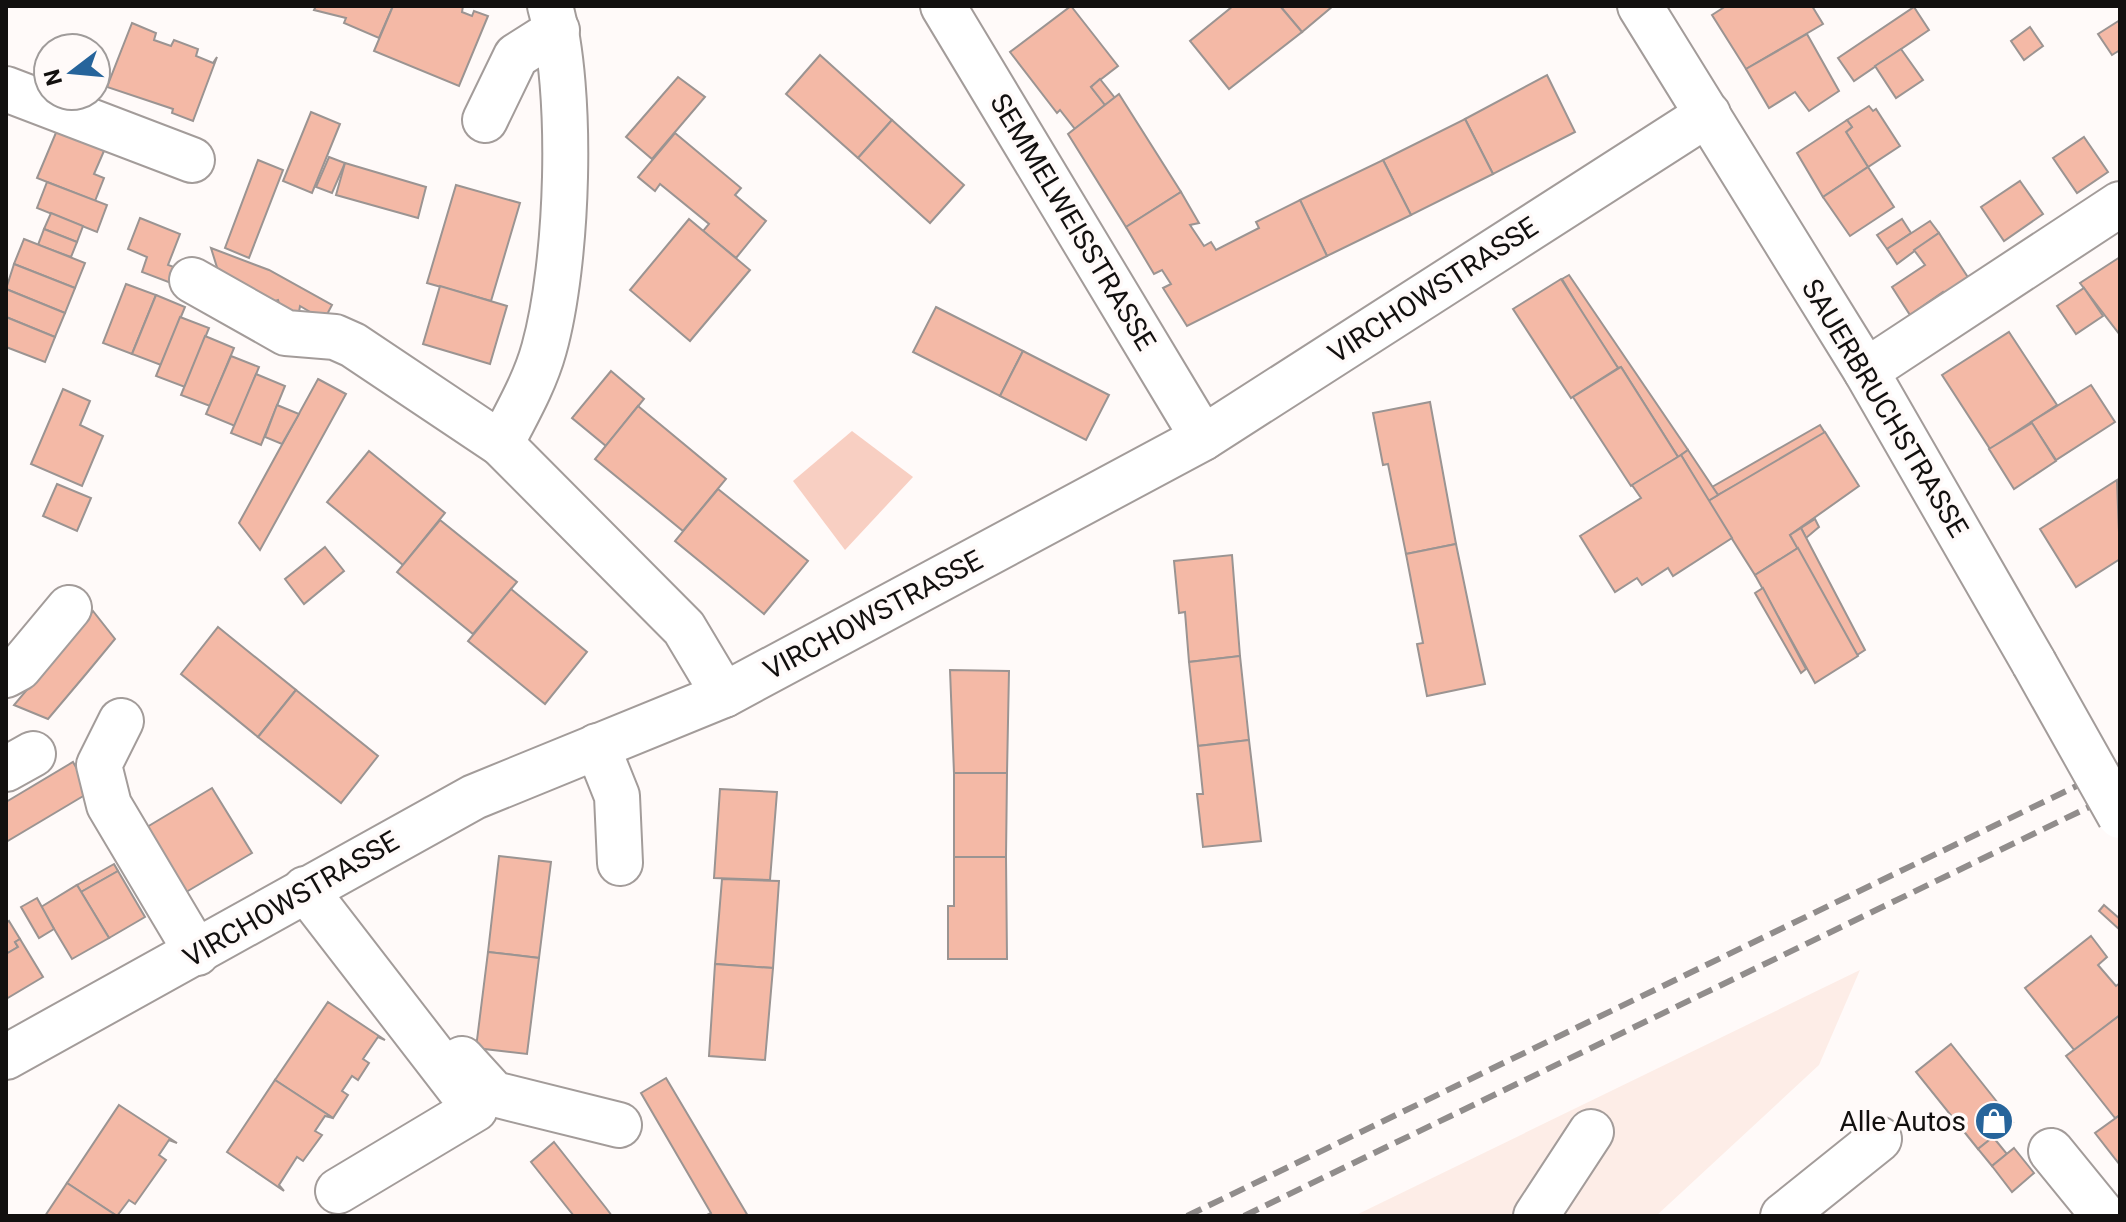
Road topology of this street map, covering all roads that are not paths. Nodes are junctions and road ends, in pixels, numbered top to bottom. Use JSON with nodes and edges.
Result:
{"nodes":[{"id":1,"x":943,"y":6,"type":"edge"},
{"id":2,"x":1640,"y":6,"type":"edge"},
{"id":3,"x":554,"y":18,"type":"edge"},
{"id":4,"x":6,"y":89,"type":"edge"},
{"id":5,"x":1708,"y":114,"type":"junction"},
{"id":6,"x":485,"y":120,"type":"dead end"},
{"id":7,"x":192,"y":160,"type":"dead end"},
{"id":8,"x":2120,"y":204,"type":"edge"},
{"id":9,"x":192,"y":280,"type":"dead end"},
{"id":10,"x":1866,"y":371,"type":"junction"},
{"id":11,"x":1203,"y":438,"type":"junction"},
{"id":12,"x":501,"y":444,"type":"junction"},
{"id":13,"x":69,"y":608,"type":"dead end"},
{"id":14,"x":6,"y":675,"type":"edge"},
{"id":15,"x":724,"y":695,"type":"junction"},
{"id":16,"x":121,"y":721,"type":"dead end"},
{"id":17,"x":597,"y":746,"type":"junction"},
{"id":18,"x":2120,"y":816,"type":"edge"},
{"id":19,"x":620,"y":863,"type":"dead end"},
{"id":20,"x":319,"y":881,"type":"junction"},
{"id":21,"x":197,"y":953,"type":"junction"},
{"id":22,"x":6,"y":1057,"type":"edge"},
{"id":23,"x":619,"y":1125,"type":"dead end"},
{"id":24,"x":1591,"y":1132,"type":"dead end"},
{"id":25,"x":1879,"y":1139,"type":"dead end"},
{"id":26,"x":2051,"y":1151,"type":"dead end"},
{"id":27,"x":338,"y":1191,"type":"dead end"},
{"id":28,"x":1536,"y":1216,"type":"edge"},
{"id":29,"x":1783,"y":1216,"type":"edge"},
{"id":30,"x":2104,"y":1216,"type":"edge"}],
"edges":[{"from":1,"to":11,"type":"street","name":"SEMMELWEISSTRASSE"},
{"from":2,"to":5,"type":"street","name":"SAUERBRUCHSTRASSE"},
{"from":3,"to":6,"type":"street"},
{"from":3,"to":12,"type":"street"},
{"from":4,"to":7,"type":"street"},
{"from":5,"to":10,"type":"street","name":"SAUERBRUCHSTRASSE"},
{"from":5,"to":11,"type":"street","name":"VIRCHOWSTRASSE"},
{"from":8,"to":10,"type":"street"},
{"from":9,"to":12,"type":"street"},
{"from":10,"to":18,"type":"street","name":"SAUERBRUCHSTRASSE","bridge":true},
{"from":11,"to":15,"type":"street","name":"VIRCHOWSTRASSE"},
{"from":12,"to":15,"type":"street"},
{"from":13,"to":14,"type":"street"},
{"from":15,"to":17,"type":"street","name":"VIRCHOWSTRASSE"},
{"from":16,"to":21,"type":"street"},
{"from":17,"to":19,"type":"street"},
{"from":17,"to":20,"type":"street","name":"VIRCHOWSTRASSE"},
{"from":20,"to":21,"type":"street","name":"VIRCHOWSTRASSE"},
{"from":20,"to":23,"type":"street"},
{"from":20,"to":27,"type":"street"},
{"from":21,"to":22,"type":"street","name":"VIRCHOWSTRASSE"},
{"from":24,"to":28,"type":"street"},
{"from":25,"to":29,"type":"street"},
{"from":26,"to":30,"type":"street"}]}
